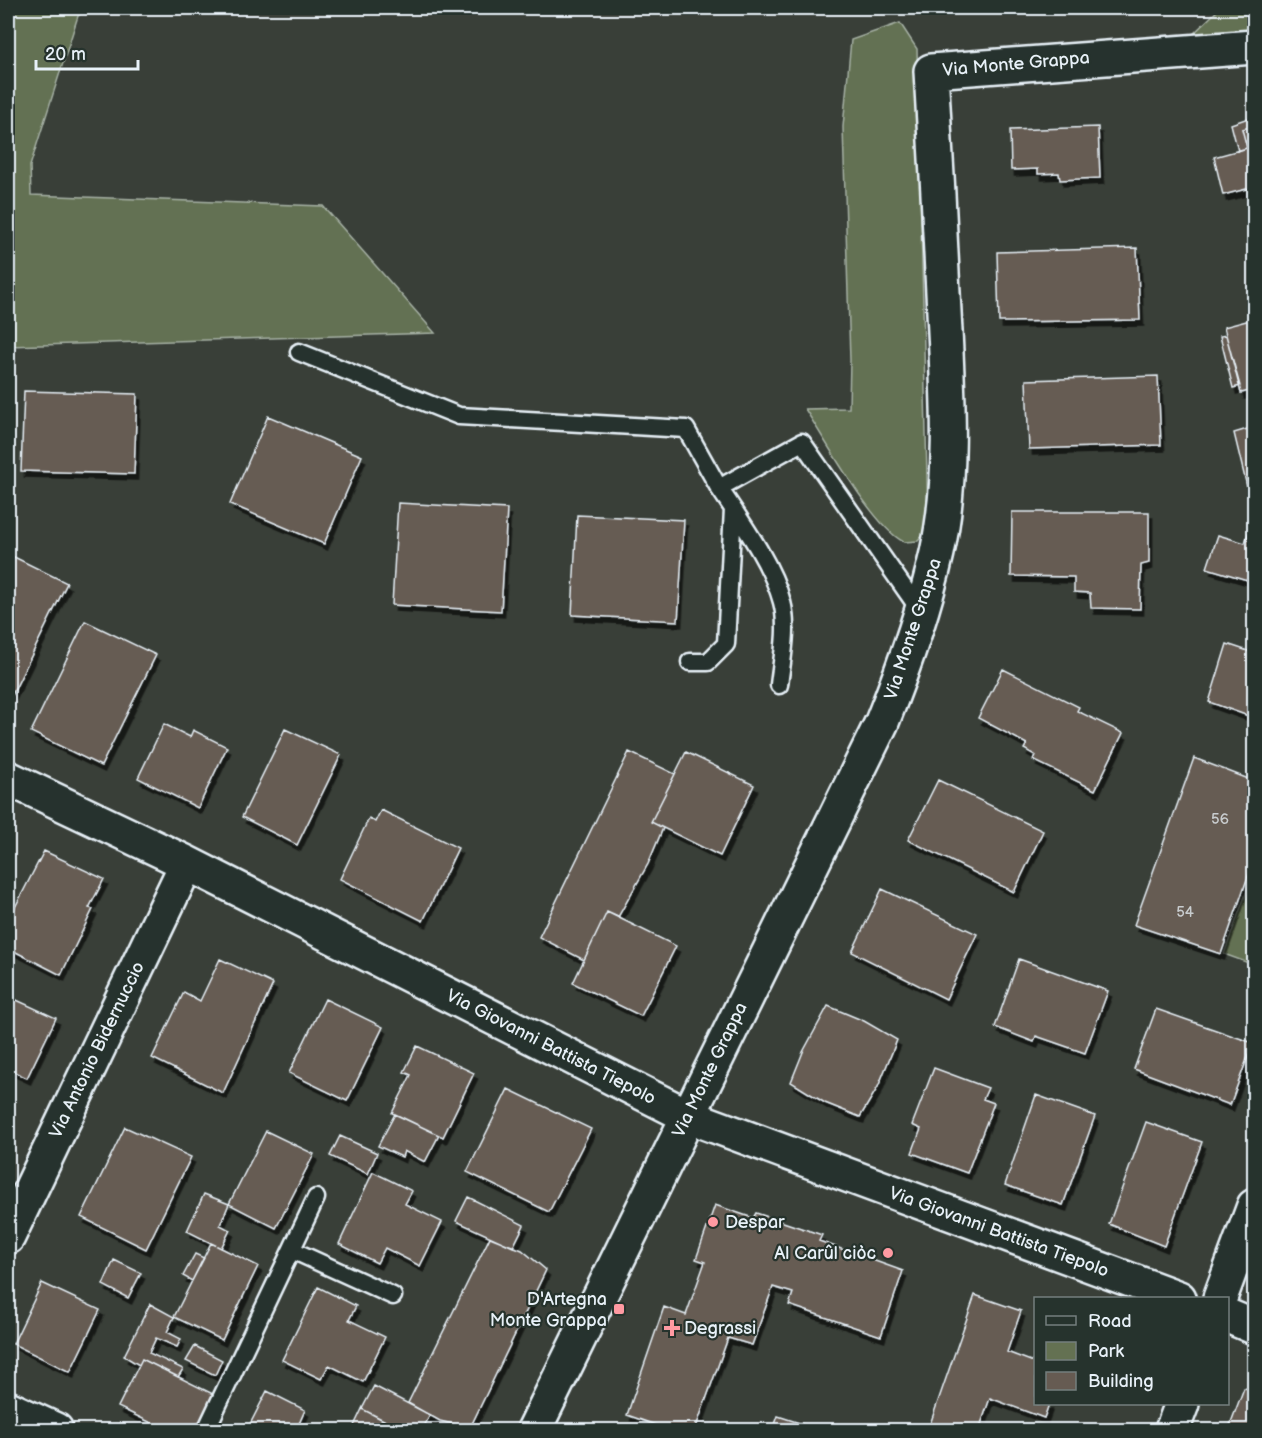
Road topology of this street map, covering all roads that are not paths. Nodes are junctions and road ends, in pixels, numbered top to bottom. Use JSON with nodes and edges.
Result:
{"nodes":[{"id":1,"x":1254,"y":47,"type":"edge"},
{"id":2,"x":300,"y":352,"type":"dead end"},
{"id":3,"x":719,"y":488,"type":"junction"},
{"id":4,"x":733,"y":509,"type":"junction"},
{"id":5,"x":921,"y":612,"type":"junction"},
{"id":6,"x":690,"y":662,"type":"dead end"},
{"id":7,"x":779,"y":686,"type":"dead end"},
{"id":8,"x":8,"y":778,"type":"edge"},
{"id":9,"x":187,"y":863,"type":"junction"},
{"id":10,"x":688,"y":1116,"type":"junction"},
{"id":11,"x":316,"y":1198,"type":"dead end"},
{"id":12,"x":1254,"y":1206,"type":"edge"},
{"id":13,"x":8,"y":1237,"type":"edge"},
{"id":14,"x":292,"y":1250,"type":"junction"},
{"id":15,"x":393,"y":1296,"type":"dead end"},
{"id":16,"x":1174,"y":1297,"type":"edge"},
{"id":17,"x":1221,"y":1297,"type":"edge"},
{"id":18,"x":1229,"y":1317,"type":"edge"},
{"id":19,"x":1254,"y":1327,"type":"edge"},
{"id":20,"x":1182,"y":1405,"type":"edge"},
{"id":21,"x":8,"y":1408,"type":"edge"},
{"id":22,"x":56,"y":1431,"type":"edge"},
{"id":23,"x":206,"y":1431,"type":"edge"},
{"id":24,"x":534,"y":1431,"type":"edge"},
{"id":25,"x":1172,"y":1431,"type":"edge"}],
"edges":[{"from":1,"to":5,"type":"street","name":"Via Monte Grappa"},
{"from":2,"to":3,"type":"lane"},
{"from":3,"to":4,"type":"lane"},
{"from":3,"to":5,"type":"lane"},
{"from":4,"to":6,"type":"lane"},
{"from":4,"to":7,"type":"lane"},
{"from":5,"to":10,"type":"street","name":"Via Monte Grappa"},
{"from":8,"to":9,"type":"street","name":"Via Giovanni Battista Tiepolo"},
{"from":9,"to":10,"type":"street","name":"Via Giovanni Battista Tiepolo"},
{"from":9,"to":13,"type":"street","name":"Via Antonio Bidernuccio"},
{"from":10,"to":16,"type":"street","name":"Via Giovanni Battista Tiepolo"},
{"from":10,"to":24,"type":"street","name":"Via Monte Grappa"},
{"from":11,"to":14,"type":"lane"},
{"from":12,"to":17,"type":"street"},
{"from":14,"to":15,"type":"lane"},
{"from":14,"to":23,"type":"lane"},
{"from":18,"to":19,"type":"street"},
{"from":20,"to":25,"type":"street"},
{"from":21,"to":22,"type":"street"}]}
